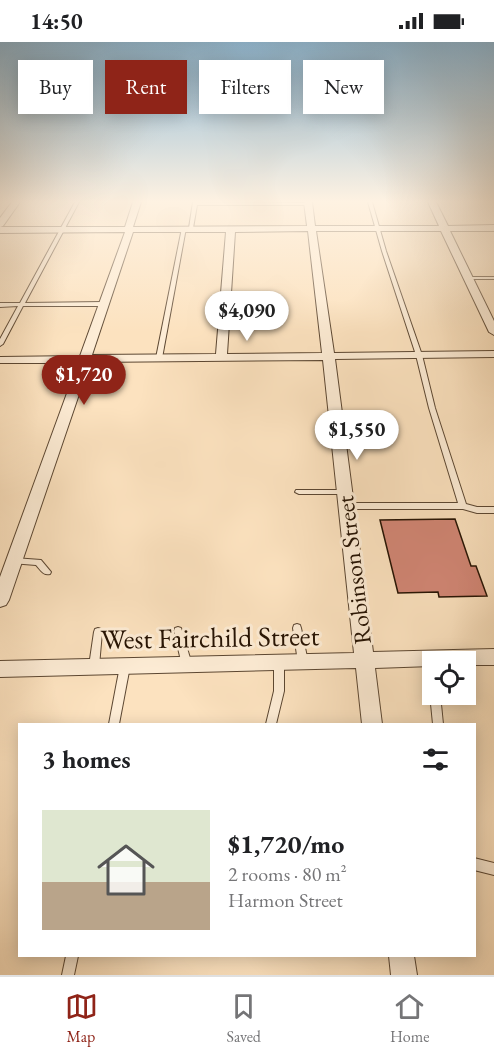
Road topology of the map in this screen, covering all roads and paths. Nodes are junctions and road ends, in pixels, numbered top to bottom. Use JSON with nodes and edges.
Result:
{"nodes":[{"id":1,"x":54,"y":246,"type":"edge"},
{"id":2,"x":123,"y":246,"type":"edge"},
{"id":3,"x":184,"y":246,"type":"edge"},
{"id":4,"x":230,"y":246,"type":"edge"},
{"id":5,"x":314,"y":246,"type":"edge"},
{"id":6,"x":383,"y":246,"type":"edge"},
{"id":7,"x":454,"y":246,"type":"edge"},
{"id":8,"x":469,"y":278,"type":"junction"},
{"id":9,"x":494,"y":278,"type":"edge"},
{"id":10,"x":104,"y":304,"type":"junction"},
{"id":11,"x":0,"y":305,"type":"edge"},
{"id":12,"x":22,"y":305,"type":"junction"},
{"id":13,"x":494,"y":332,"type":"edge"},
{"id":14,"x":0,"y":344,"type":"edge"},
{"id":15,"x":494,"y":354,"type":"edge"},
{"id":16,"x":419,"y":355,"type":"junction"},
{"id":17,"x":329,"y":356,"type":"junction"},
{"id":18,"x":221,"y":357,"type":"junction"},
{"id":19,"x":159,"y":358,"type":"junction"},
{"id":20,"x":85,"y":359,"type":"junction"},
{"id":21,"x":0,"y":360,"type":"edge"},
{"id":22,"x":299,"y":492,"type":"dead end"},
{"id":23,"x":346,"y":499,"type":"junction"},
{"id":24,"x":463,"y":506,"type":"junction"},
{"id":25,"x":494,"y":510,"type":"edge"},
{"id":26,"x":14,"y":561,"type":"junction"},
{"id":27,"x":47,"y":572,"type":"dead end"},
{"id":28,"x":0,"y":600,"type":"edge"},
{"id":29,"x":297,"y":628,"type":"dead end"},
{"id":30,"x":178,"y":631,"type":"dead end"},
{"id":31,"x":98,"y":632,"type":"dead end"},
{"id":32,"x":494,"y":657,"type":"edge"},
{"id":33,"x":476,"y":659,"type":"edge"},
{"id":34,"x":364,"y":661,"type":"junction"},
{"id":35,"x":303,"y":662,"type":"junction"},
{"id":36,"x":279,"y":663,"type":"junction"},
{"id":37,"x":422,"y":664,"type":"edge"},
{"id":38,"x":187,"y":665,"type":"junction"},
{"id":39,"x":124,"y":666,"type":"junction"},
{"id":40,"x":94,"y":667,"type":"junction"},
{"id":41,"x":0,"y":669,"type":"edge"},
{"id":42,"x":436,"y":705,"type":"edge"},
{"id":43,"x":114,"y":723,"type":"edge"},
{"id":44,"x":271,"y":723,"type":"edge"},
{"id":45,"x":372,"y":723,"type":"edge"},
{"id":46,"x":438,"y":723,"type":"edge"},
{"id":47,"x":476,"y":864,"type":"edge"},
{"id":48,"x":494,"y":869,"type":"edge"},
{"id":49,"x":72,"y":957,"type":"edge"},
{"id":50,"x":402,"y":957,"type":"edge"},
{"id":51,"x":68,"y":975,"type":"edge"},
{"id":52,"x":404,"y":975,"type":"edge"}],
"edges":[{"from":1,"to":12,"type":"lane"},
{"from":2,"to":10,"type":"street"},
{"from":3,"to":19,"type":"lane"},
{"from":4,"to":18,"type":"street"},
{"from":5,"to":17,"type":"street","name":"Robinson Street"},
{"from":6,"to":16,"type":"lane"},
{"from":7,"to":8,"type":"street"},
{"from":8,"to":9,"type":"lane"},
{"from":8,"to":13,"type":"street"},
{"from":10,"to":12,"type":"lane"},
{"from":10,"to":20,"type":"street"},
{"from":11,"to":12,"type":"lane"},
{"from":12,"to":14,"type":"lane"},
{"from":15,"to":16,"type":"street"},
{"from":16,"to":17,"type":"street"},
{"from":16,"to":24,"type":"lane"},
{"from":17,"to":18,"type":"street"},
{"from":17,"to":23,"type":"street","name":"Robinson Street"},
{"from":18,"to":19,"type":"street"},
{"from":19,"to":20,"type":"street"},
{"from":20,"to":21,"type":"street"},
{"from":20,"to":26,"type":"street"},
{"from":22,"to":23,"type":"lane"},
{"from":23,"to":24,"type":"lane"},
{"from":23,"to":34,"type":"street","name":"Robinson Street"},
{"from":24,"to":25,"type":"lane"},
{"from":26,"to":27,"type":"lane"},
{"from":26,"to":28,"type":"street"},
{"from":29,"to":35,"type":"lane"},
{"from":30,"to":38,"type":"lane"},
{"from":31,"to":40,"type":"lane"},
{"from":32,"to":33,"type":"street","name":"West Fairchild Street"},
{"from":34,"to":35,"type":"street","name":"West Fairchild Street"},
{"from":34,"to":37,"type":"street","name":"West Fairchild Street"},
{"from":34,"to":45,"type":"street","name":"Robinson Street"},
{"from":35,"to":36,"type":"street","name":"West Fairchild Street"},
{"from":36,"to":38,"type":"street","name":"West Fairchild Street"},
{"from":36,"to":44,"type":"lane"},
{"from":38,"to":39,"type":"street","name":"West Fairchild Street"},
{"from":39,"to":40,"type":"street","name":"West Fairchild Street"},
{"from":39,"to":43,"type":"lane"},
{"from":40,"to":41,"type":"street","name":"West Fairchild Street"},
{"from":42,"to":46,"type":"lane"},
{"from":47,"to":48,"type":"lane"},
{"from":49,"to":51,"type":"lane"},
{"from":50,"to":52,"type":"street"}]}
